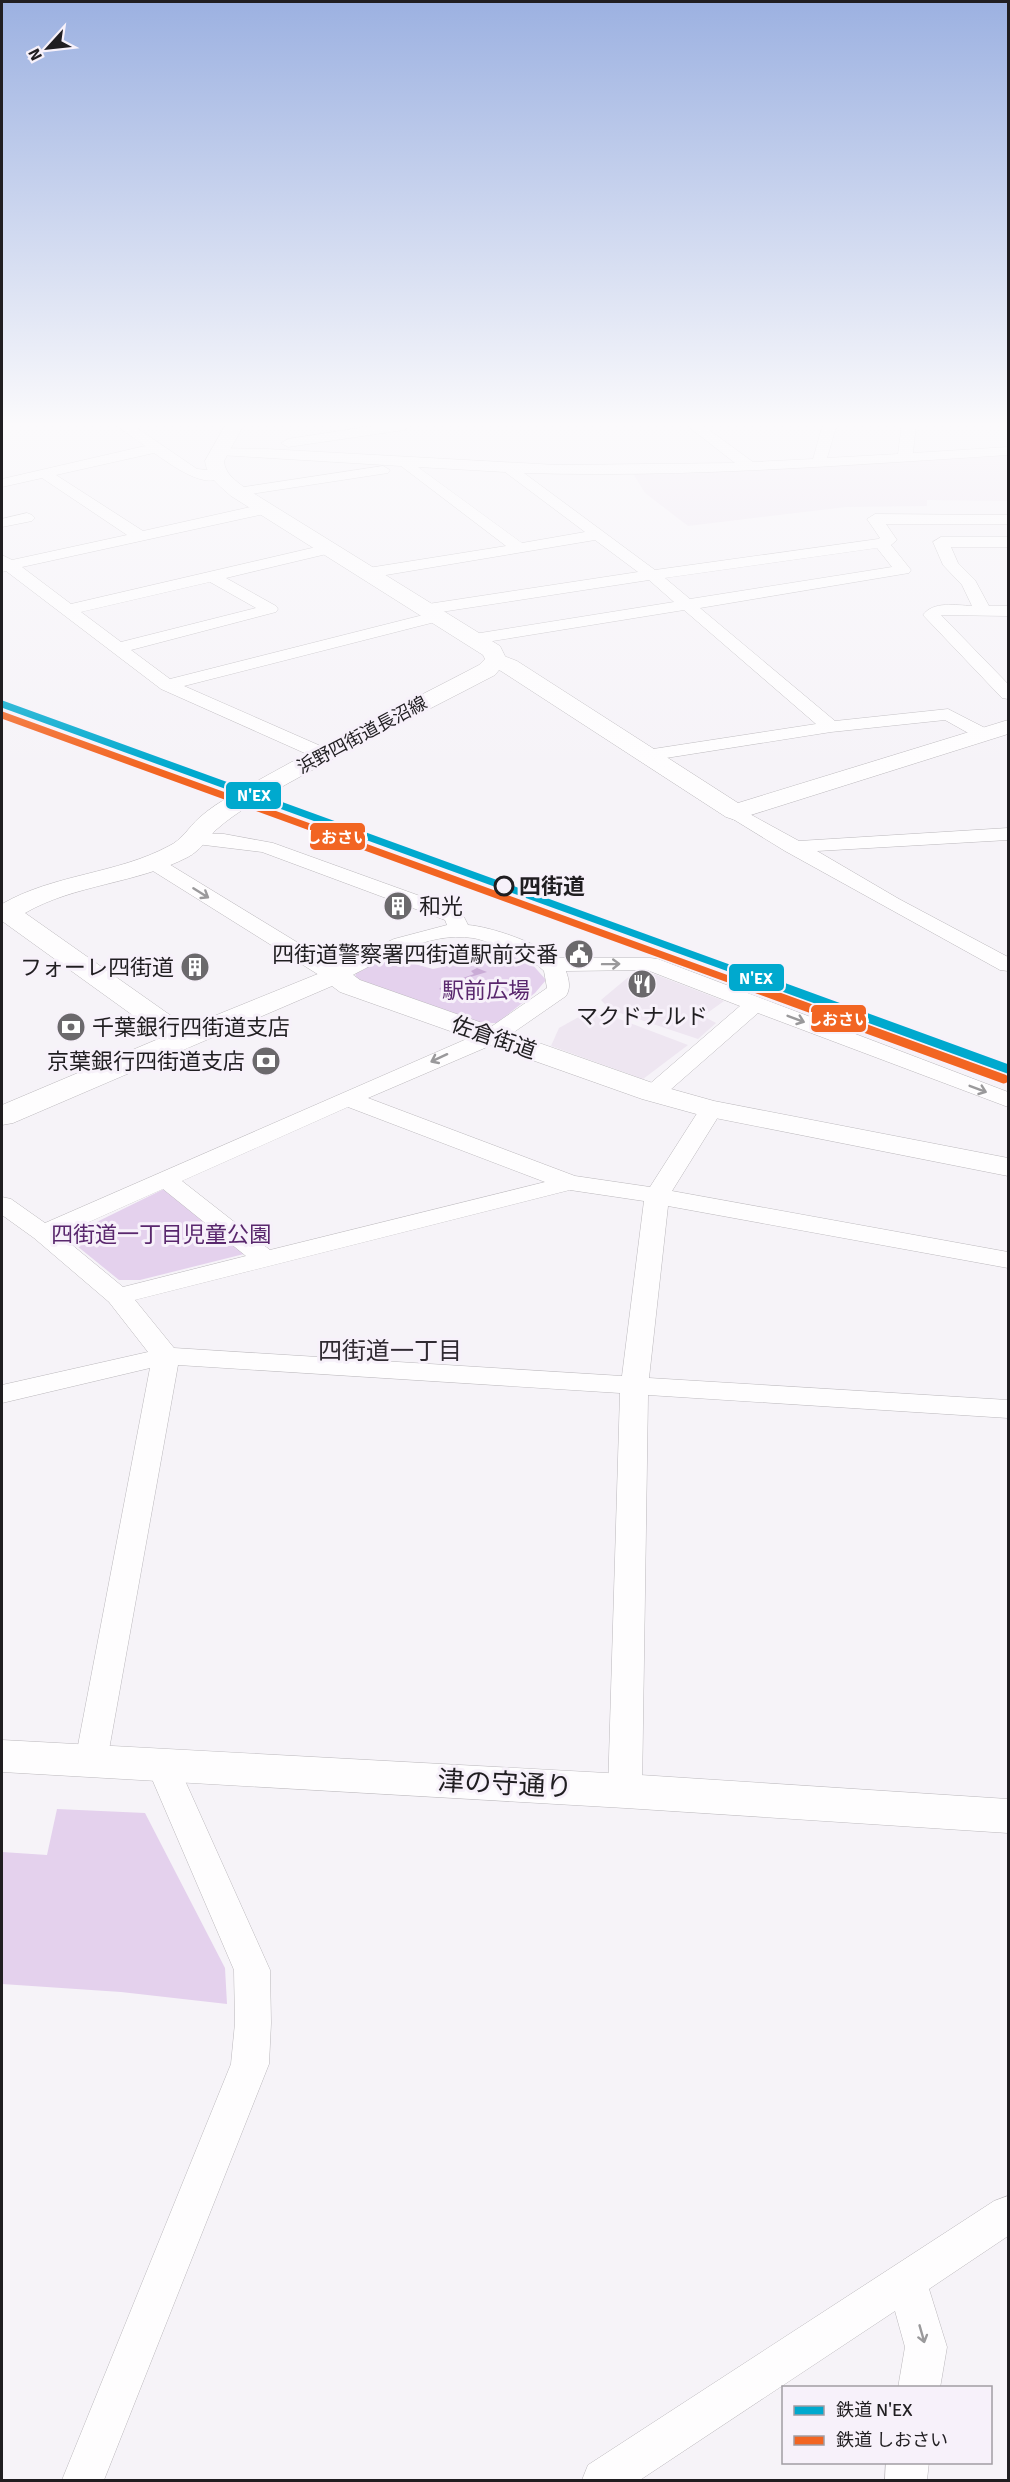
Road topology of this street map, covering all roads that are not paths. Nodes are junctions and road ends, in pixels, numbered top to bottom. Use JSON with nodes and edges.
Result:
{"nodes":[{"id":1,"x":121,"y":540,"type":"edge"},
{"id":2,"x":314,"y":540,"type":"edge"},
{"id":3,"x":508,"y":540,"type":"edge"},
{"id":4,"x":565,"y":540,"type":"edge"},
{"id":5,"x":606,"y":540,"type":"edge"},
{"id":6,"x":889,"y":540,"type":"edge"},
{"id":7,"x":1008,"y":542,"type":"edge"},
{"id":8,"x":881,"y":543,"type":"junction"},
{"id":9,"x":273,"y":548,"type":"dead end"},
{"id":10,"x":519,"y":548,"type":"junction"},
{"id":11,"x":329,"y":549,"type":"junction"},
{"id":12,"x":293,"y":558,"type":"junction"},
{"id":13,"x":4,"y":564,"type":"edge"},
{"id":14,"x":368,"y":573,"type":"junction"},
{"id":15,"x":651,"y":575,"type":"junction"},
{"id":16,"x":213,"y":577,"type":"junction"},
{"id":17,"x":687,"y":604,"type":"junction"},
{"id":18,"x":68,"y":610,"type":"junction"},
{"id":19,"x":983,"y":610,"type":"junction"},
{"id":20,"x":1008,"y":611,"type":"edge"},
{"id":21,"x":433,"y":613,"type":"junction"},
{"id":22,"x":474,"y":639,"type":"junction"},
{"id":23,"x":118,"y":648,"type":"junction"},
{"id":24,"x":496,"y":660,"type":"junction"},
{"id":25,"x":167,"y":686,"type":"junction"},
{"id":26,"x":1008,"y":694,"type":"edge"},
{"id":27,"x":831,"y":727,"type":"junction"},
{"id":28,"x":1008,"y":727,"type":"edge"},
{"id":29,"x":985,"y":735,"type":"junction"},
{"id":30,"x":325,"y":755,"type":"junction"},
{"id":31,"x":647,"y":755,"type":"junction"},
{"id":32,"x":735,"y":812,"type":"junction"},
{"id":33,"x":1008,"y":834,"type":"edge"},
{"id":34,"x":195,"y":839,"type":"junction"},
{"id":35,"x":792,"y":847,"type":"junction"},
{"id":36,"x":152,"y":862,"type":"junction"},
{"id":37,"x":4,"y":910,"type":"edge"},
{"id":38,"x":459,"y":930,"type":"junction"},
{"id":39,"x":552,"y":965,"type":"junction"},
{"id":40,"x":1008,"y":965,"type":"edge"},
{"id":41,"x":335,"y":975,"type":"junction"},
{"id":42,"x":755,"y":1004,"type":"junction"},
{"id":43,"x":493,"y":1036,"type":"junction"},
{"id":44,"x":184,"y":1039,"type":"junction"},
{"id":45,"x":653,"y":1093,"type":"junction"},
{"id":46,"x":349,"y":1100,"type":"junction"},
{"id":47,"x":1008,"y":1100,"type":"edge"},
{"id":48,"x":711,"y":1109,"type":"junction"},
{"id":49,"x":2,"y":1116,"type":"edge"},
{"id":50,"x":1008,"y":1167,"type":"edge"},
{"id":51,"x":165,"y":1179,"type":"junction"},
{"id":52,"x":570,"y":1183,"type":"junction"},
{"id":53,"x":657,"y":1196,"type":"junction"},
{"id":54,"x":2,"y":1204,"type":"edge"},
{"id":55,"x":43,"y":1233,"type":"junction"},
{"id":56,"x":265,"y":1259,"type":"junction"},
{"id":57,"x":1008,"y":1260,"type":"edge"},
{"id":58,"x":118,"y":1296,"type":"junction"},
{"id":59,"x":166,"y":1356,"type":"junction"},
{"id":60,"x":634,"y":1386,"type":"junction"},
{"id":61,"x":2,"y":1394,"type":"edge"},
{"id":62,"x":1008,"y":1409,"type":"edge"},
{"id":63,"x":2,"y":1756,"type":"edge"},
{"id":64,"x":91,"y":1761,"type":"junction"},
{"id":65,"x":162,"y":1765,"type":"junction"},
{"id":66,"x":625,"y":1791,"type":"junction"},
{"id":67,"x":1008,"y":1816,"type":"edge"},
{"id":68,"x":1008,"y":2214,"type":"edge"},
{"id":69,"x":906,"y":2281,"type":"junction"},
{"id":70,"x":920,"y":2386,"type":"edge"},
{"id":71,"x":908,"y":2464,"type":"edge"},
{"id":72,"x":84,"y":2481,"type":"edge"},
{"id":73,"x":603,"y":2481,"type":"edge"},
{"id":74,"x":906,"y":2481,"type":"edge"}],
"edges":[{"from":1,"to":13,"type":"street"},
{"from":2,"to":11,"type":"main road"},
{"from":3,"to":10,"type":"street"},
{"from":4,"to":10,"type":"street"},
{"from":5,"to":15,"type":"street"},
{"from":6,"to":8,"type":"street"},
{"from":7,"to":19,"type":"street"},
{"from":8,"to":15,"type":"street"},
{"from":8,"to":17,"type":"street"},
{"from":9,"to":12,"type":"street"},
{"from":10,"to":14,"type":"street"},
{"from":11,"to":12,"type":"street"},
{"from":11,"to":14,"type":"main road"},
{"from":12,"to":16,"type":"street"},
{"from":13,"to":18,"type":"street"},
{"from":14,"to":21,"type":"main road"},
{"from":15,"to":17,"type":"street"},
{"from":15,"to":21,"type":"street"},
{"from":16,"to":18,"type":"street"},
{"from":16,"to":23,"type":"street"},
{"from":17,"to":22,"type":"street"},
{"from":17,"to":27,"type":"street"},
{"from":18,"to":23,"type":"street"},
{"from":19,"to":20,"type":"street"},
{"from":19,"to":26,"type":"street"},
{"from":21,"to":22,"type":"main road"},
{"from":21,"to":25,"type":"street"},
{"from":22,"to":24,"type":"main road"},
{"from":23,"to":25,"type":"street"},
{"from":24,"to":30,"type":"main road","name":"浜野四街道長沼線"},
{"from":24,"to":31,"type":"main road"},
{"from":25,"to":30,"type":"street"},
{"from":27,"to":29,"type":"street"},
{"from":27,"to":31,"type":"street"},
{"from":28,"to":29,"type":"main road"},
{"from":29,"to":32,"type":"main road"},
{"from":30,"to":34,"type":"main road","name":"浜野四街道長沼線"},
{"from":31,"to":32,"type":"main road"},
{"from":32,"to":35,"type":"street"},
{"from":33,"to":35,"type":"street"},
{"from":34,"to":36,"type":"main road","name":"浜野四街道長沼線"},
{"from":34,"to":38,"type":"street"},
{"from":35,"to":40,"type":"street"},
{"from":36,"to":37,"type":"main road","name":"浜野四街道長沼線"},
{"from":36,"to":41,"type":"street","one_way":true},
{"from":37,"to":44,"type":"main road","name":"浜野四街道長沼線"},
{"from":38,"to":39,"type":"street"},
{"from":38,"to":41,"type":"street"},
{"from":39,"to":42,"type":"street","one_way":true},
{"from":39,"to":43,"type":"street"},
{"from":41,"to":43,"type":"main road","name":"佐倉街道"},
{"from":41,"to":44,"type":"main road"},
{"from":42,"to":45,"type":"street"},
{"from":42,"to":47,"type":"street","one_way":true},
{"from":43,"to":45,"type":"main road","name":"佐倉街道"},
{"from":43,"to":46,"type":"street","one_way":true},
{"from":44,"to":49,"type":"main road"},
{"from":45,"to":48,"type":"main road","name":"佐倉街道"},
{"from":46,"to":51,"type":"street"},
{"from":46,"to":52,"type":"street"},
{"from":48,"to":50,"type":"main road","name":"佐倉街道"},
{"from":48,"to":53,"type":"street"},
{"from":51,"to":55,"type":"street"},
{"from":51,"to":56,"type":"street"},
{"from":52,"to":53,"type":"street"},
{"from":52,"to":56,"type":"street"},
{"from":53,"to":57,"type":"street"},
{"from":53,"to":60,"type":"street"},
{"from":54,"to":55,"type":"street"},
{"from":55,"to":58,"type":"street"},
{"from":56,"to":58,"type":"street"},
{"from":58,"to":59,"type":"street"},
{"from":59,"to":60,"type":"street"},
{"from":59,"to":61,"type":"street"},
{"from":59,"to":64,"type":"street"},
{"from":60,"to":62,"type":"street"},
{"from":60,"to":66,"type":"street"},
{"from":63,"to":64,"type":"main road","name":"津の守通り"},
{"from":64,"to":65,"type":"main road","name":"津の守通り"},
{"from":65,"to":66,"type":"main road","name":"津の守通り"},
{"from":65,"to":72,"type":"street"},
{"from":66,"to":67,"type":"main road","name":"津の守通り"},
{"from":68,"to":69,"type":"street"},
{"from":69,"to":70,"type":"street","one_way":true},
{"from":69,"to":73,"type":"street"},
{"from":71,"to":74,"type":"street"}]}
